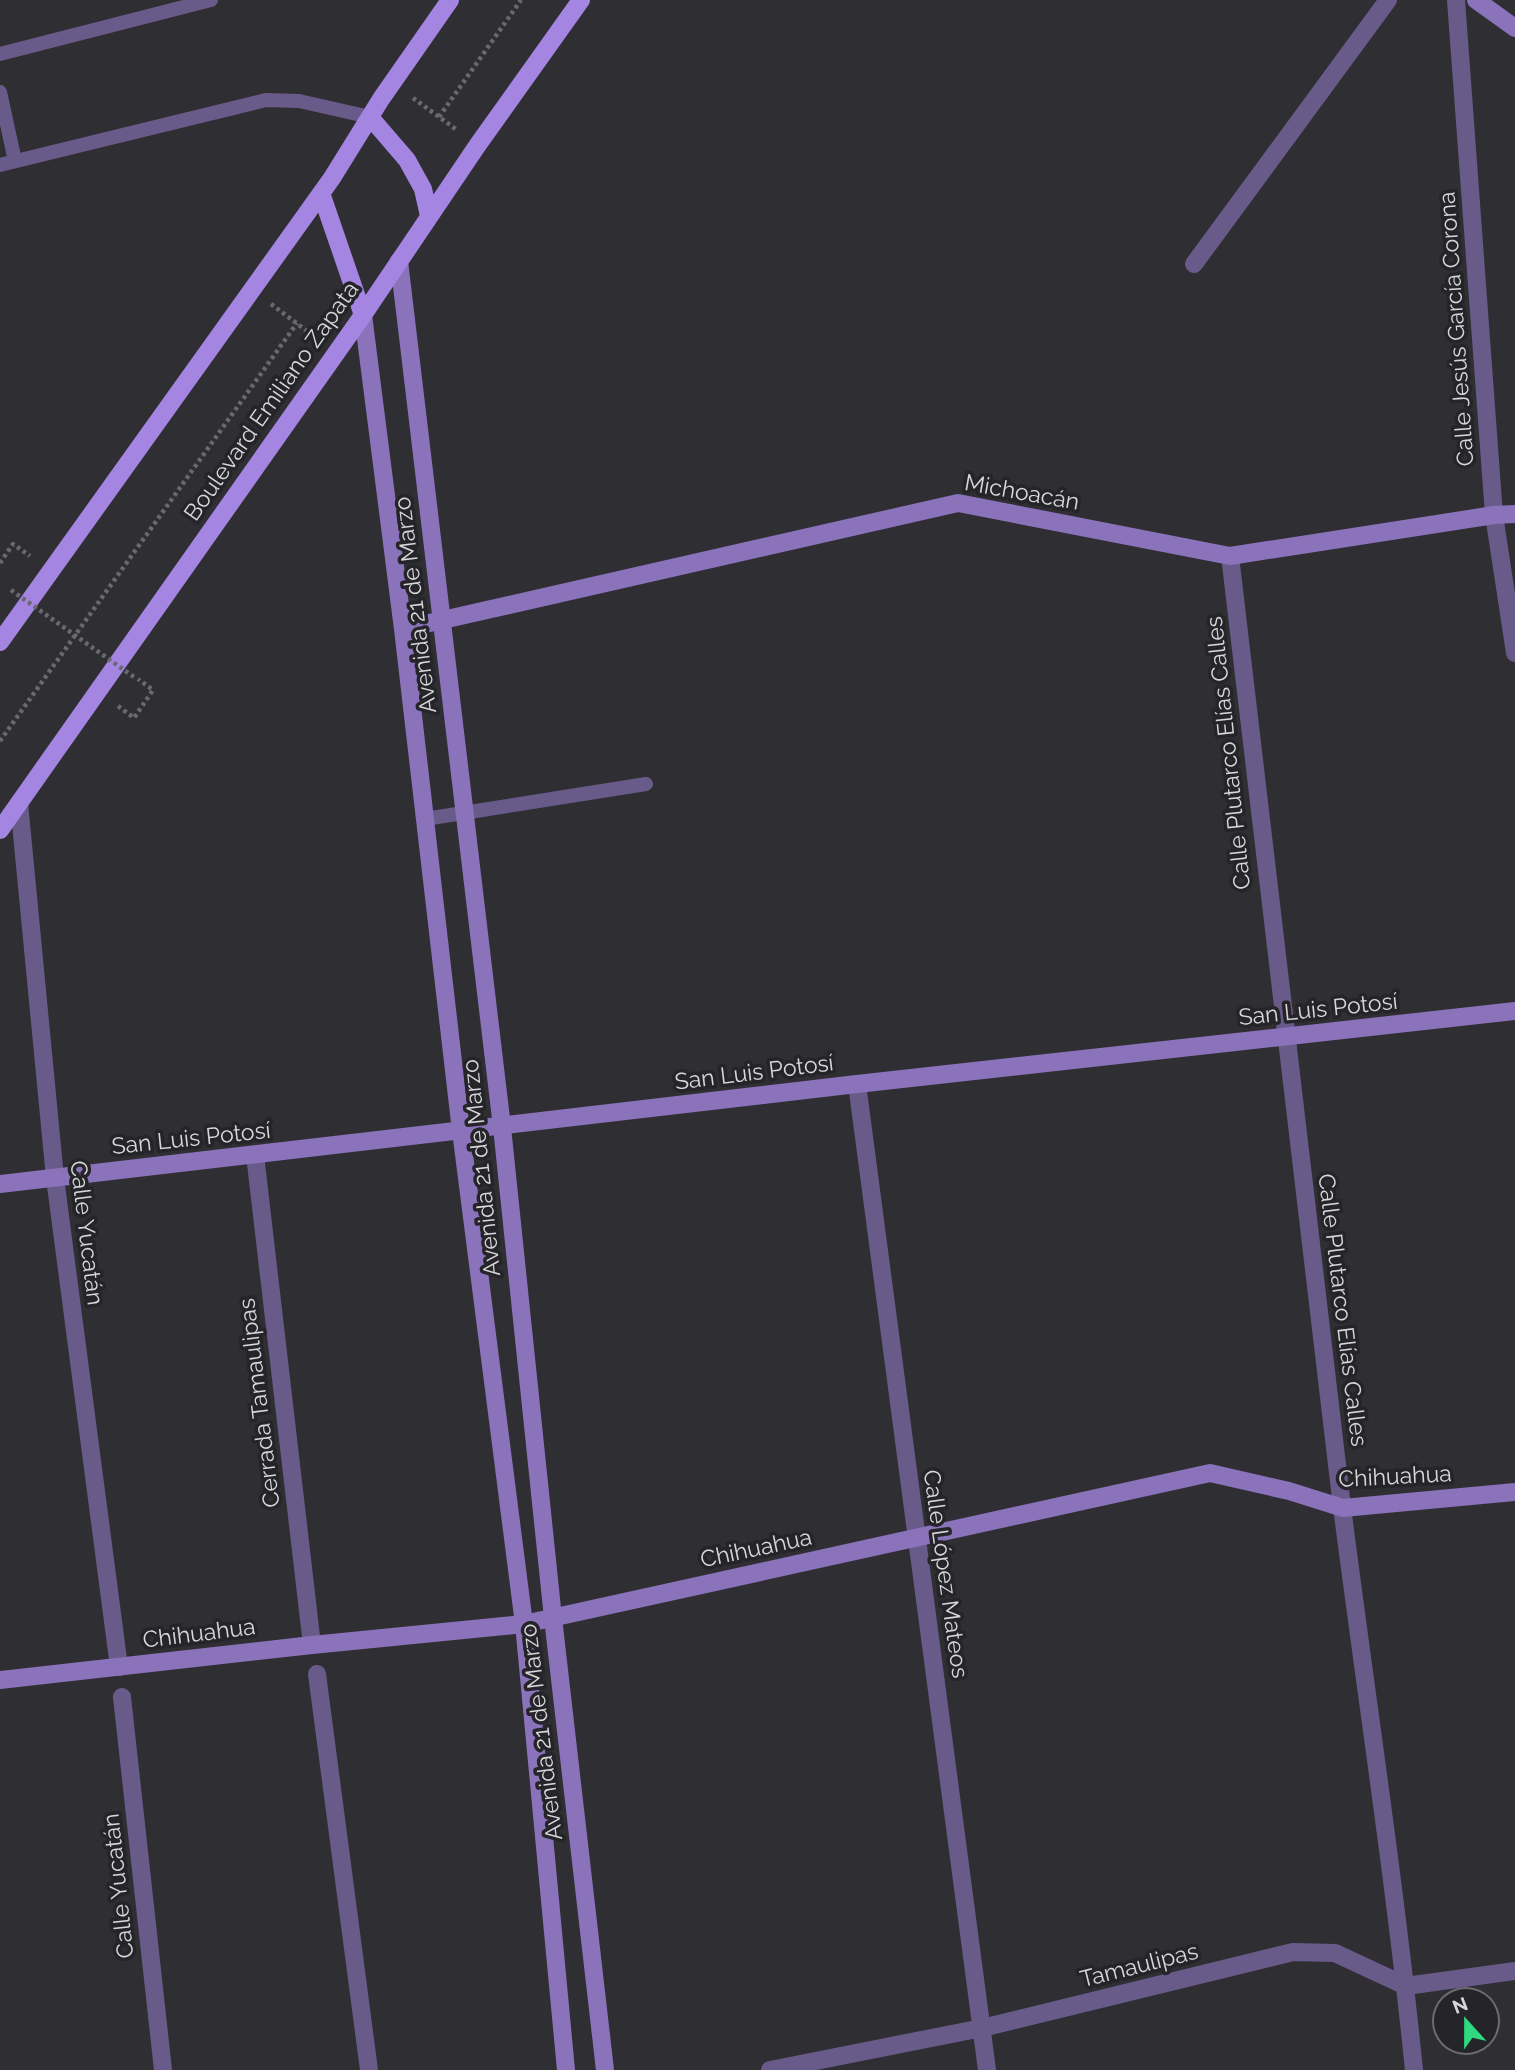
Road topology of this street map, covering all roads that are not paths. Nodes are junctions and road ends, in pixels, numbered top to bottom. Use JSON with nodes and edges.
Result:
{"nodes":[{"id":1,"x":211,"y":0,"type":"edge"},
{"id":2,"x":450,"y":0,"type":"edge"},
{"id":3,"x":581,"y":0,"type":"edge"},
{"id":4,"x":1388,"y":0,"type":"edge"},
{"id":5,"x":1456,"y":0,"type":"edge"},
{"id":6,"x":1476,"y":0,"type":"edge"},
{"id":7,"x":1515,"y":28,"type":"edge"},
{"id":8,"x":0,"y":54,"type":"edge"},
{"id":9,"x":0,"y":92,"type":"edge"},
{"id":10,"x":370,"y":117,"type":"junction"},
{"id":11,"x":15,"y":161,"type":"junction"},
{"id":12,"x":0,"y":165,"type":"edge"},
{"id":13,"x":321,"y":193,"type":"junction"},
{"id":14,"x":429,"y":216,"type":"junction"},
{"id":15,"x":399,"y":261,"type":"junction"},
{"id":16,"x":1194,"y":264,"type":"dead end"},
{"id":17,"x":363,"y":315,"type":"junction"},
{"id":18,"x":1494,"y":514,"type":"junction"},
{"id":19,"x":1515,"y":514,"type":"edge"},
{"id":20,"x":1230,"y":556,"type":"junction"},
{"id":21,"x":442,"y":621,"type":"junction"},
{"id":22,"x":403,"y":629,"type":"junction"},
{"id":23,"x":0,"y":642,"type":"edge"},
{"id":24,"x":1515,"y":653,"type":"edge"},
{"id":25,"x":646,"y":784,"type":"dead end"},
{"id":26,"x":19,"y":803,"type":"junction"},
{"id":27,"x":464,"y":811,"type":"junction"},
{"id":28,"x":425,"y":819,"type":"junction"},
{"id":29,"x":0,"y":830,"type":"edge"},
{"id":30,"x":1515,"y":1011,"type":"edge"},
{"id":31,"x":1284,"y":1037,"type":"junction"},
{"id":32,"x":857,"y":1084,"type":"junction"},
{"id":33,"x":502,"y":1127,"type":"junction"},
{"id":34,"x":461,"y":1131,"type":"junction"},
{"id":35,"x":255,"y":1156,"type":"junction"},
{"id":36,"x":55,"y":1178,"type":"junction"},
{"id":37,"x":0,"y":1184,"type":"edge"},
{"id":38,"x":1515,"y":1492,"type":"edge"},
{"id":39,"x":1343,"y":1508,"type":"junction"},
{"id":40,"x":917,"y":1538,"type":"junction"},
{"id":41,"x":553,"y":1618,"type":"junction"},
{"id":42,"x":524,"y":1624,"type":"junction"},
{"id":43,"x":312,"y":1644,"type":"junction"},
{"id":44,"x":119,"y":1667,"type":"junction"},
{"id":45,"x":317,"y":1674,"type":"dead end"},
{"id":46,"x":0,"y":1681,"type":"edge"},
{"id":47,"x":122,"y":1698,"type":"dead end"},
{"id":48,"x":1515,"y":1971,"type":"edge"},
{"id":49,"x":1406,"y":1986,"type":"junction"},
{"id":50,"x":982,"y":2028,"type":"junction"},
{"id":51,"x":163,"y":2070,"type":"edge"},
{"id":52,"x":369,"y":2070,"type":"edge"},
{"id":53,"x":566,"y":2070,"type":"edge"},
{"id":54,"x":605,"y":2070,"type":"edge"},
{"id":55,"x":770,"y":2070,"type":"edge"},
{"id":56,"x":987,"y":2070,"type":"edge"},
{"id":57,"x":1414,"y":2070,"type":"edge"}],
"edges":[{"from":1,"to":8,"type":"lane"},
{"from":2,"to":10,"type":"main road"},
{"from":3,"to":14,"type":"main road","name":"Boulevard Emiliano Zapata"},
{"from":4,"to":16,"type":"street"},
{"from":5,"to":18,"type":"street","name":"Calle Jesús García Corona"},
{"from":6,"to":7,"type":"street"},
{"from":9,"to":11,"type":"lane"},
{"from":10,"to":11,"type":"lane"},
{"from":10,"to":13,"type":"main road"},
{"from":10,"to":14,"type":"main road"},
{"from":11,"to":12,"type":"lane"},
{"from":13,"to":17,"type":"main road"},
{"from":13,"to":23,"type":"main road"},
{"from":14,"to":15,"type":"main road","name":"Boulevard Emiliano Zapata"},
{"from":15,"to":17,"type":"main road","name":"Boulevard Emiliano Zapata"},
{"from":15,"to":21,"type":"street","name":"Avenida 21 de Marzo"},
{"from":17,"to":22,"type":"street","name":"Avenida 21 de Marzo"},
{"from":17,"to":26,"type":"main road","name":"Boulevard Emiliano Zapata"},
{"from":18,"to":19,"type":"street","name":"Michoacán"},
{"from":18,"to":20,"type":"street","name":"Michoacán"},
{"from":18,"to":24,"type":"street","name":"Calle Jesús García Corona"},
{"from":20,"to":21,"type":"street","name":"Michoacán"},
{"from":20,"to":31,"type":"street","name":"Calle Plutarco Elías Calles"},
{"from":21,"to":22,"type":"street","name":"Michoacán"},
{"from":21,"to":27,"type":"street","name":"Avenida 21 de Marzo"},
{"from":22,"to":28,"type":"street","name":"Avenida 21 de Marzo"},
{"from":25,"to":27,"type":"lane"},
{"from":26,"to":29,"type":"main road","name":"Boulevard Emiliano Zapata"},
{"from":26,"to":36,"type":"street","name":"Calle Yucatán"},
{"from":27,"to":28,"type":"lane"},
{"from":27,"to":33,"type":"street","name":"Avenida 21 de Marzo"},
{"from":28,"to":34,"type":"street","name":"Avenida 21 de Marzo"},
{"from":30,"to":31,"type":"street","name":"San Luis Potosí"},
{"from":31,"to":32,"type":"street","name":"San Luis Potosí"},
{"from":31,"to":39,"type":"street","name":"Calle Plutarco Elías Calles"},
{"from":32,"to":33,"type":"street","name":"San Luis Potosí"},
{"from":32,"to":40,"type":"street","name":"Calle López Mateos"},
{"from":33,"to":34,"type":"street","name":"San Luis Potosí"},
{"from":33,"to":41,"type":"street","name":"Avenida 21 de Marzo"},
{"from":34,"to":35,"type":"street","name":"San Luis Potosí"},
{"from":34,"to":42,"type":"street","name":"Avenida 21 de Marzo"},
{"from":35,"to":36,"type":"street","name":"San Luis Potosí"},
{"from":35,"to":43,"type":"street","name":"Cerrada Tamaulipas"},
{"from":36,"to":37,"type":"street","name":"San Luis Potosí"},
{"from":36,"to":44,"type":"street","name":"Calle Yucatán"},
{"from":38,"to":39,"type":"street","name":"Chihuahua"},
{"from":39,"to":40,"type":"street","name":"Chihuahua"},
{"from":39,"to":49,"type":"street","name":"Calle Plutarco Elías Calles"},
{"from":40,"to":41,"type":"street","name":"Chihuahua"},
{"from":40,"to":50,"type":"street","name":"Calle López Mateos"},
{"from":41,"to":42,"type":"street","name":"Chihuahua"},
{"from":41,"to":54,"type":"street","name":"Avenida 21 de Marzo"},
{"from":42,"to":43,"type":"street","name":"Chihuahua"},
{"from":42,"to":53,"type":"street","name":"Avenida 21 de Marzo"},
{"from":43,"to":44,"type":"street","name":"Chihuahua"},
{"from":44,"to":46,"type":"street","name":"Chihuahua"},
{"from":45,"to":52,"type":"street"},
{"from":47,"to":51,"type":"street","name":"Calle Yucatán"},
{"from":48,"to":49,"type":"street"},
{"from":49,"to":50,"type":"street","name":"Tamaulipas"},
{"from":49,"to":57,"type":"street","name":"Calle Plutarco Elías Calles"},
{"from":50,"to":55,"type":"street","name":"Tamaulipas"},
{"from":50,"to":56,"type":"street","name":"Calle López Mateos"}]}
